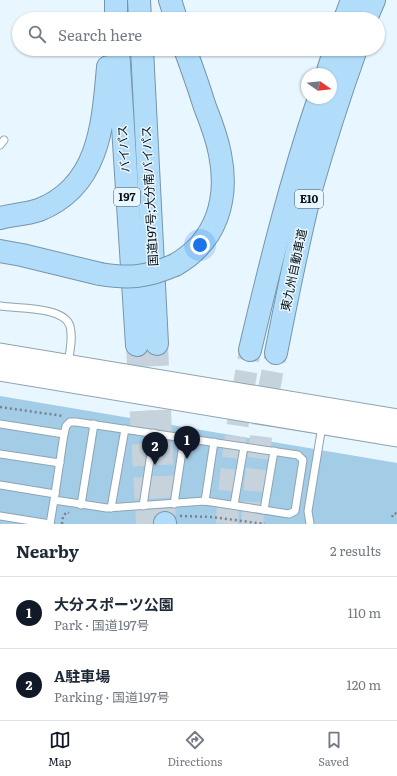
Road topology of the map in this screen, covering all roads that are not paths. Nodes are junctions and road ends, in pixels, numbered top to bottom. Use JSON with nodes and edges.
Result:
{"nodes":[{"id":1,"x":109,"y":0,"type":"edge"},
{"id":2,"x":116,"y":0,"type":"edge"},
{"id":3,"x":139,"y":0,"type":"edge"},
{"id":4,"x":170,"y":0,"type":"edge"},
{"id":5,"x":352,"y":0,"type":"edge"},
{"id":6,"x":374,"y":0,"type":"edge"},
{"id":7,"x":109,"y":12,"type":"edge"},
{"id":8,"x":116,"y":12,"type":"edge"},
{"id":9,"x":140,"y":12,"type":"edge"},
{"id":10,"x":174,"y":12,"type":"edge"},
{"id":11,"x":348,"y":12,"type":"edge"},
{"id":12,"x":369,"y":12,"type":"edge"},
{"id":13,"x":108,"y":56,"type":"edge"},
{"id":14,"x":119,"y":56,"type":"edge"},
{"id":15,"x":142,"y":56,"type":"edge"},
{"id":16,"x":187,"y":56,"type":"edge"},
{"id":17,"x":333,"y":56,"type":"edge"},
{"id":18,"x":354,"y":56,"type":"edge"},
{"id":19,"x":329,"y":68,"type":"edge"},
{"id":20,"x":317,"y":104,"type":"edge"},
{"id":21,"x":0,"y":218,"type":"edge"},
{"id":22,"x":0,"y":251,"type":"edge"},
{"id":23,"x":0,"y":306,"type":"edge"},
{"id":24,"x":147,"y":344,"type":"joint"},
{"id":25,"x":250,"y":350,"type":"tunnel mouth"},
{"id":26,"x":276,"y":353,"type":"tunnel mouth"},
{"id":27,"x":0,"y":354,"type":"edge"},
{"id":28,"x":0,"y":370,"type":"edge"},
{"id":29,"x":67,"y":373,"type":"junction"},
{"id":30,"x":324,"y":416,"type":"junction"},
{"id":31,"x":397,"y":420,"type":"edge"},
{"id":32,"x":0,"y":424,"type":"edge"},
{"id":33,"x":94,"y":424,"type":"junction"},
{"id":34,"x":125,"y":429,"type":"junction"},
{"id":35,"x":154,"y":433,"type":"junction"},
{"id":36,"x":64,"y":434,"type":"junction"},
{"id":37,"x":397,"y":436,"type":"edge"},
{"id":38,"x":184,"y":438,"type":"junction"},
{"id":39,"x":214,"y":442,"type":"junction"},
{"id":40,"x":244,"y":447,"type":"junction"},
{"id":41,"x":274,"y":451,"type":"junction"},
{"id":42,"x":0,"y":454,"type":"edge"},
{"id":43,"x":60,"y":463,"type":"junction"},
{"id":44,"x":0,"y":485,"type":"edge"},
{"id":45,"x":54,"y":497,"type":"junction"},
{"id":46,"x":205,"y":501,"type":"junction"},
{"id":47,"x":81,"y":505,"type":"junction"},
{"id":48,"x":234,"y":505,"type":"junction"},
{"id":49,"x":143,"y":506,"type":"junction"},
{"id":50,"x":111,"y":508,"type":"junction"},
{"id":51,"x":295,"y":509,"type":"junction"},
{"id":52,"x":264,"y":510,"type":"junction"},
{"id":53,"x":308,"y":511,"type":"junction"},
{"id":54,"x":0,"y":516,"type":"edge"},
{"id":55,"x":168,"y":517,"type":"edge"},
{"id":56,"x":50,"y":524,"type":"edge"},
{"id":57,"x":310,"y":524,"type":"edge"}],
"edges":[{"from":1,"to":7,"type":"highway"},
{"from":2,"to":8,"type":"highway"},
{"from":3,"to":9,"type":"highway"},
{"from":4,"to":10,"type":"highway"},
{"from":5,"to":11,"type":"highway"},
{"from":6,"to":12,"type":"highway"},
{"from":13,"to":21,"type":"highway"},
{"from":14,"to":24,"type":"highway","name":"バイパス","number":"197"},
{"from":15,"to":24,"type":"highway","name":"国道197号;大分南バイパス","number":"197"},
{"from":16,"to":22,"type":"highway","bridge":true},
{"from":17,"to":19,"type":"highway"},
{"from":18,"to":26,"type":"highway","name":"東九州自動車道","number":"E10"},
{"from":20,"to":25,"type":"highway","name":"東九州自動車道","number":"E10"},
{"from":23,"to":29,"type":"lane"},
{"from":27,"to":29,"type":"street"},
{"from":28,"to":29,"type":"street"},
{"from":29,"to":30,"type":"street"},
{"from":30,"to":31,"type":"street"},
{"from":30,"to":37,"type":"street"},
{"from":30,"to":53,"type":"lane"},
{"from":32,"to":36,"type":"lane"},
{"from":33,"to":34,"type":"lane"},
{"from":33,"to":36,"type":"lane"},
{"from":33,"to":47,"type":"lane"},
{"from":34,"to":35,"type":"lane"},
{"from":34,"to":50,"type":"lane"},
{"from":35,"to":38,"type":"lane"},
{"from":35,"to":49,"type":"lane"},
{"from":36,"to":43,"type":"lane"},
{"from":38,"to":39,"type":"lane"},
{"from":38,"to":55,"type":"lane"},
{"from":39,"to":40,"type":"lane"},
{"from":39,"to":46,"type":"lane"},
{"from":40,"to":41,"type":"lane"},
{"from":40,"to":48,"type":"lane"},
{"from":41,"to":51,"type":"lane"},
{"from":41,"to":52,"type":"lane"},
{"from":42,"to":43,"type":"lane"},
{"from":43,"to":45,"type":"lane"},
{"from":44,"to":45,"type":"lane"},
{"from":45,"to":47,"type":"lane"},
{"from":45,"to":56,"type":"lane"},
{"from":46,"to":48,"type":"lane"},
{"from":46,"to":55,"type":"lane"},
{"from":47,"to":50,"type":"lane"},
{"from":48,"to":52,"type":"lane"},
{"from":49,"to":50,"type":"lane"},
{"from":49,"to":55,"type":"lane"},
{"from":51,"to":52,"type":"lane"},
{"from":51,"to":53,"type":"lane"},
{"from":53,"to":57,"type":"lane"},
{"from":54,"to":56,"type":"lane"}]}
